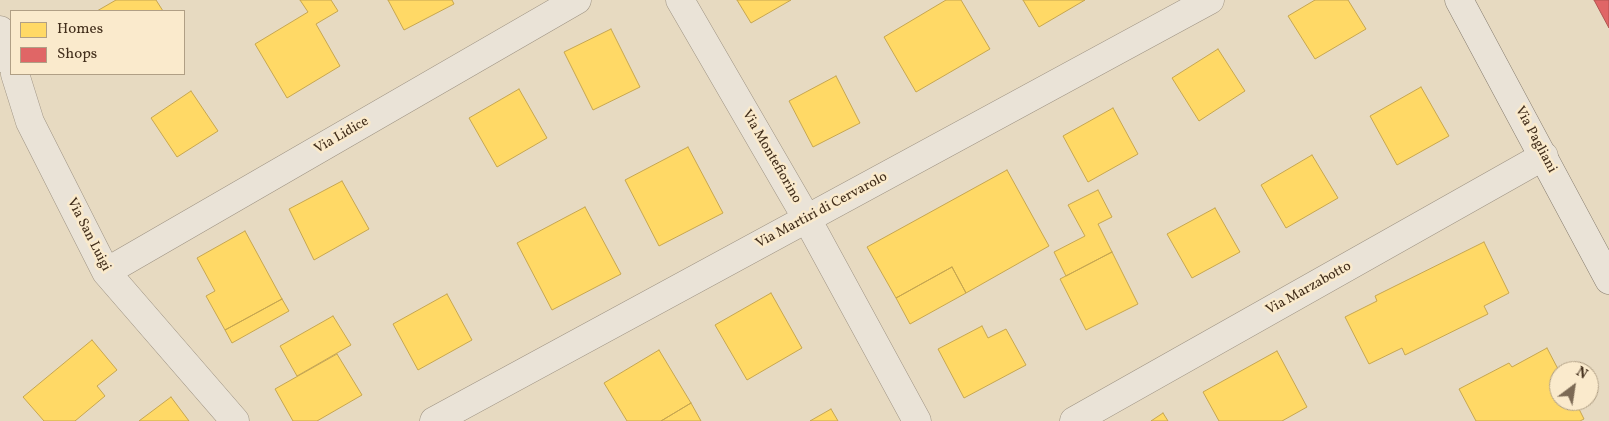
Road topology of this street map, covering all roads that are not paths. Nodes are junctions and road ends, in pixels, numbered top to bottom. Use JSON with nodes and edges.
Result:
{"nodes":[{"id":1,"x":577,"y":0,"type":"edge"},
{"id":2,"x":680,"y":0,"type":"edge"},
{"id":3,"x":1210,"y":0,"type":"edge"},
{"id":4,"x":1459,"y":0,"type":"edge"},
{"id":5,"x":0,"y":30,"type":"edge"},
{"id":6,"x":10,"y":61,"type":"edge"},
{"id":7,"x":15,"y":75,"type":"edge"},
{"id":8,"x":1544,"y":156,"type":"junction"},
{"id":9,"x":807,"y":219,"type":"junction"},
{"id":10,"x":106,"y":272,"type":"junction"},
{"id":11,"x":1609,"y":280,"type":"edge"},
{"id":12,"x":235,"y":421,"type":"edge"},
{"id":13,"x":434,"y":421,"type":"edge"},
{"id":14,"x":917,"y":421,"type":"edge"},
{"id":15,"x":1074,"y":421,"type":"edge"}],
"edges":[{"from":1,"to":10,"type":"street","name":"Via Lidice"},
{"from":2,"to":9,"type":"street","name":"Via Montefiorino"},
{"from":3,"to":9,"type":"street","name":"Via Martiri di Cervarolo"},
{"from":4,"to":8,"type":"street","name":"Via Pagliani"},
{"from":5,"to":6,"type":"street"},
{"from":7,"to":10,"type":"street","name":"Via San Luigi"},
{"from":8,"to":11,"type":"street","name":"Via Pagliani"},
{"from":8,"to":15,"type":"street","name":"Via Marzabotto"},
{"from":9,"to":13,"type":"street","name":"Via Martiri di Cervarolo"},
{"from":9,"to":14,"type":"street","name":"Via Montefiorino"},
{"from":10,"to":12,"type":"street","name":"Via San Luigi"}]}
